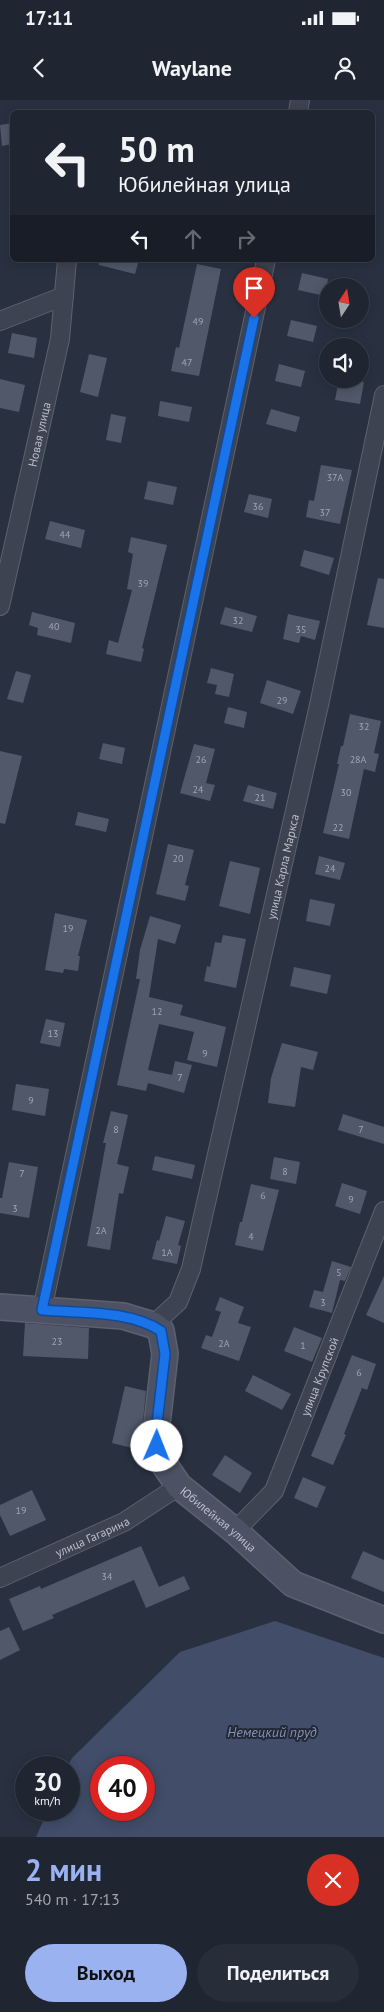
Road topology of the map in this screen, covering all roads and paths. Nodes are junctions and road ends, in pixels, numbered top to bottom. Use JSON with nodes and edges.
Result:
{"nodes":[{"id":1,"x":67,"y":262,"type":"edge"},
{"id":2,"x":266,"y":262,"type":"edge"},
{"id":3,"x":64,"y":296,"type":"junction"},
{"id":4,"x":0,"y":321,"type":"edge"},
{"id":5,"x":384,"y":395,"type":"edge"},
{"id":6,"x":0,"y":606,"type":"edge"},
{"id":7,"x":384,"y":1211,"type":"edge"},
{"id":8,"x":0,"y":1307,"type":"edge"},
{"id":9,"x":42,"y":1310,"type":"junction"},
{"id":10,"x":153,"y":1325,"type":"junction"},
{"id":11,"x":179,"y":1486,"type":"junction"},
{"id":12,"x":235,"y":1531,"type":"junction"},
{"id":13,"x":0,"y":1578,"type":"edge"},
{"id":14,"x":384,"y":1620,"type":"edge"}],
"edges":[{"from":1,"to":3,"type":"street","name":"Новая улица"},
{"from":2,"to":9,"type":"street"},
{"from":3,"to":4,"type":"street"},
{"from":3,"to":6,"type":"street","name":"Новая улица"},
{"from":5,"to":10,"type":"street","name":"улица Карла Маркса"},
{"from":7,"to":12,"type":"street","name":"улица Крупской"},
{"from":8,"to":9,"type":"street"},
{"from":9,"to":10,"type":"street"},
{"from":10,"to":11,"type":"street","name":"Юбилейная улица"},
{"from":11,"to":12,"type":"street","name":"Юбилейная улица"},
{"from":11,"to":13,"type":"street","name":"улица Гагарина"},
{"from":12,"to":14,"type":"street","name":"Юбилейная улица"}]}
